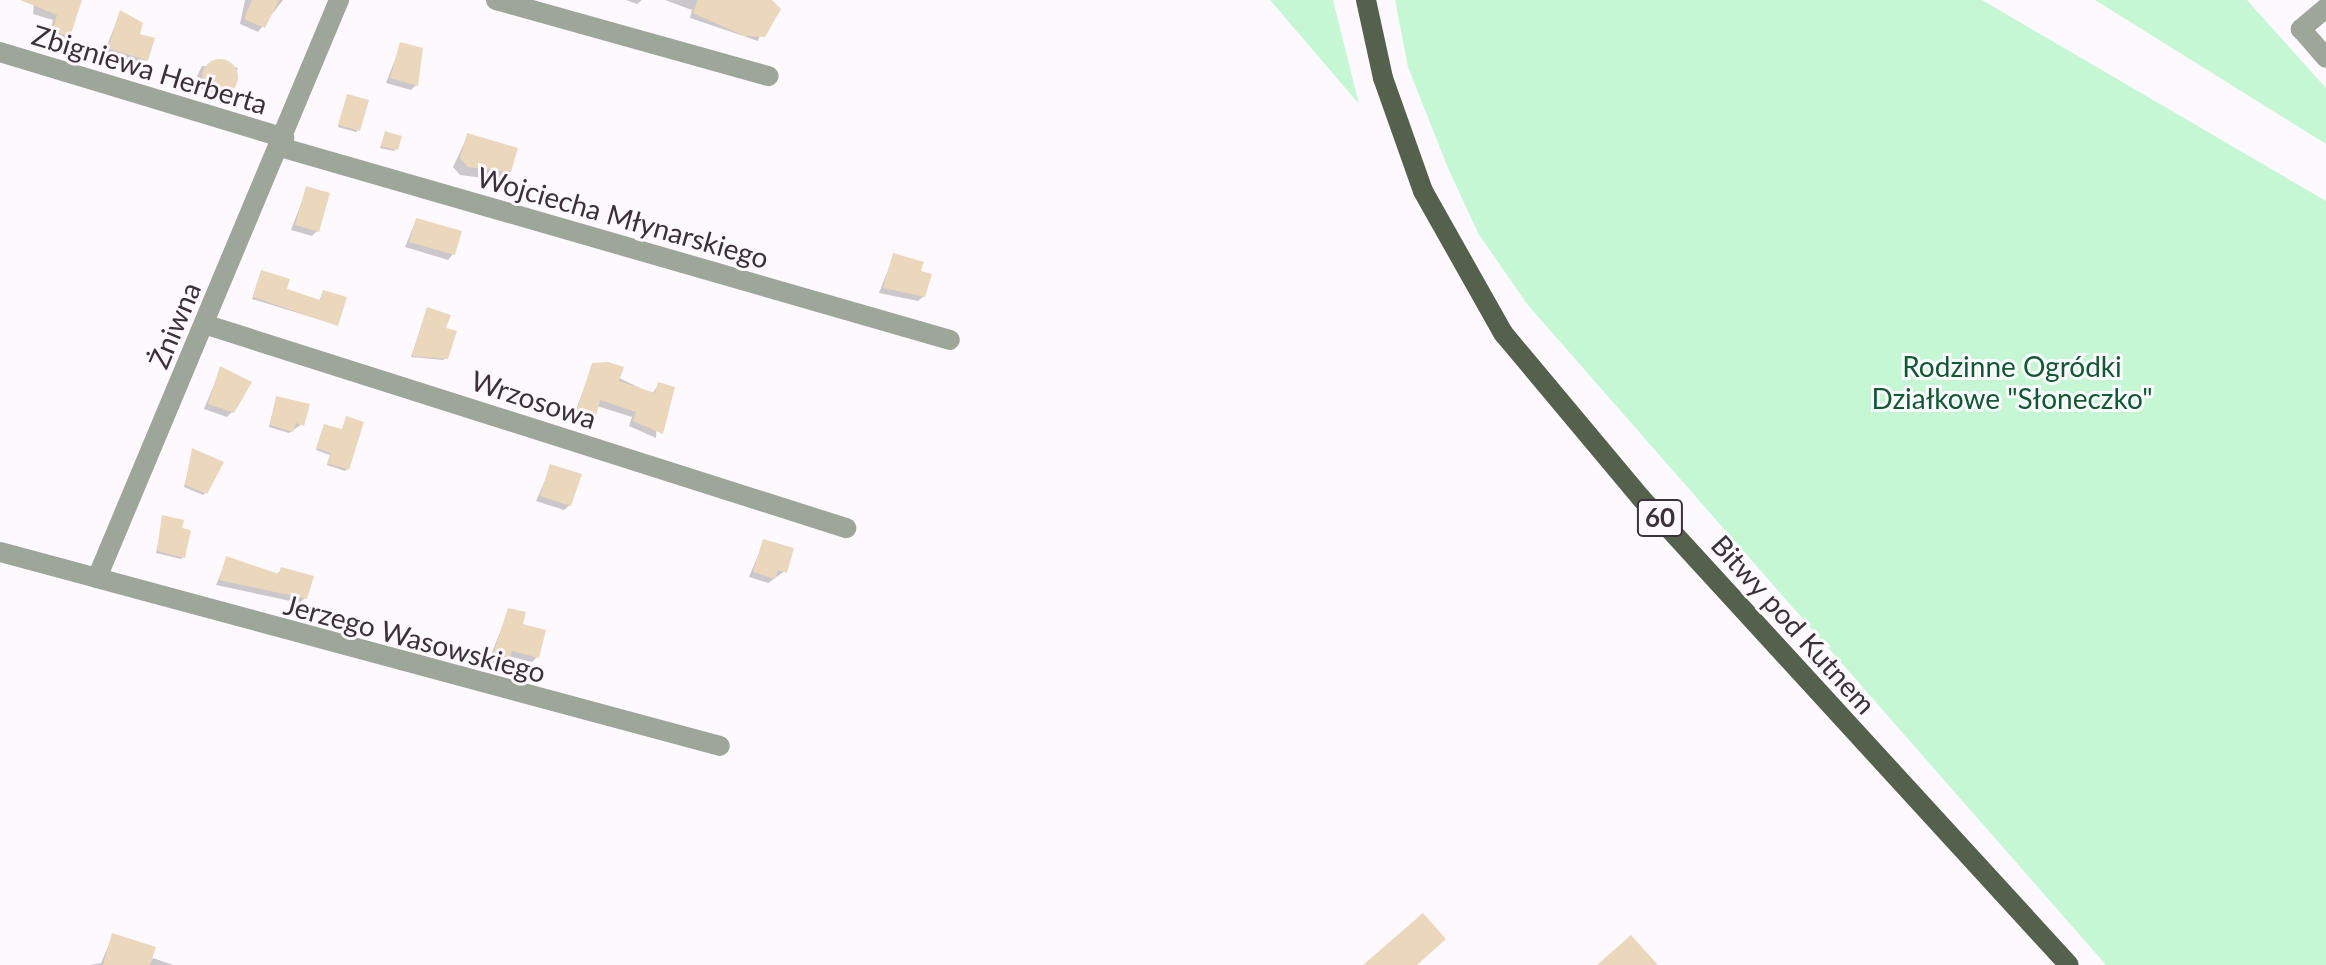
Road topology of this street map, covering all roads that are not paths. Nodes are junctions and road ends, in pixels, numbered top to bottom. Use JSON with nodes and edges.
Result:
{"nodes":[{"id":1,"x":339,"y":0,"type":"edge"},
{"id":2,"x":496,"y":0,"type":"edge"},
{"id":3,"x":1366,"y":0,"type":"edge"},
{"id":4,"x":2326,"y":8,"type":"edge"},
{"id":5,"x":0,"y":52,"type":"edge"},
{"id":6,"x":2326,"y":58,"type":"edge"},
{"id":7,"x":769,"y":76,"type":"dead end"},
{"id":8,"x":282,"y":143,"type":"junction"},
{"id":9,"x":204,"y":324,"type":"junction"},
{"id":10,"x":950,"y":340,"type":"dead end"},
{"id":11,"x":846,"y":528,"type":"dead end"},
{"id":12,"x":0,"y":552,"type":"edge"},
{"id":13,"x":97,"y":578,"type":"junction"},
{"id":14,"x":720,"y":746,"type":"dead end"},
{"id":15,"x":2069,"y":965,"type":"edge"}],
"edges":[{"from":1,"to":8,"type":"street","name":"Żniwna"},
{"from":2,"to":7,"type":"street"},
{"from":3,"to":15,"type":"main road","name":"Bitwy pod Kutnem","number":"60"},
{"from":4,"to":6,"type":"street"},
{"from":5,"to":8,"type":"street","name":"Zbigniewa Herberta"},
{"from":8,"to":9,"type":"street","name":"Żniwna"},
{"from":8,"to":10,"type":"street","name":"Wojciecha Młynarskiego"},
{"from":9,"to":11,"type":"street","name":"Wrzosowa"},
{"from":9,"to":13,"type":"street","name":"Żniwna"},
{"from":12,"to":13,"type":"street"},
{"from":13,"to":14,"type":"street","name":"Jerzego Wasowskiego"}]}
